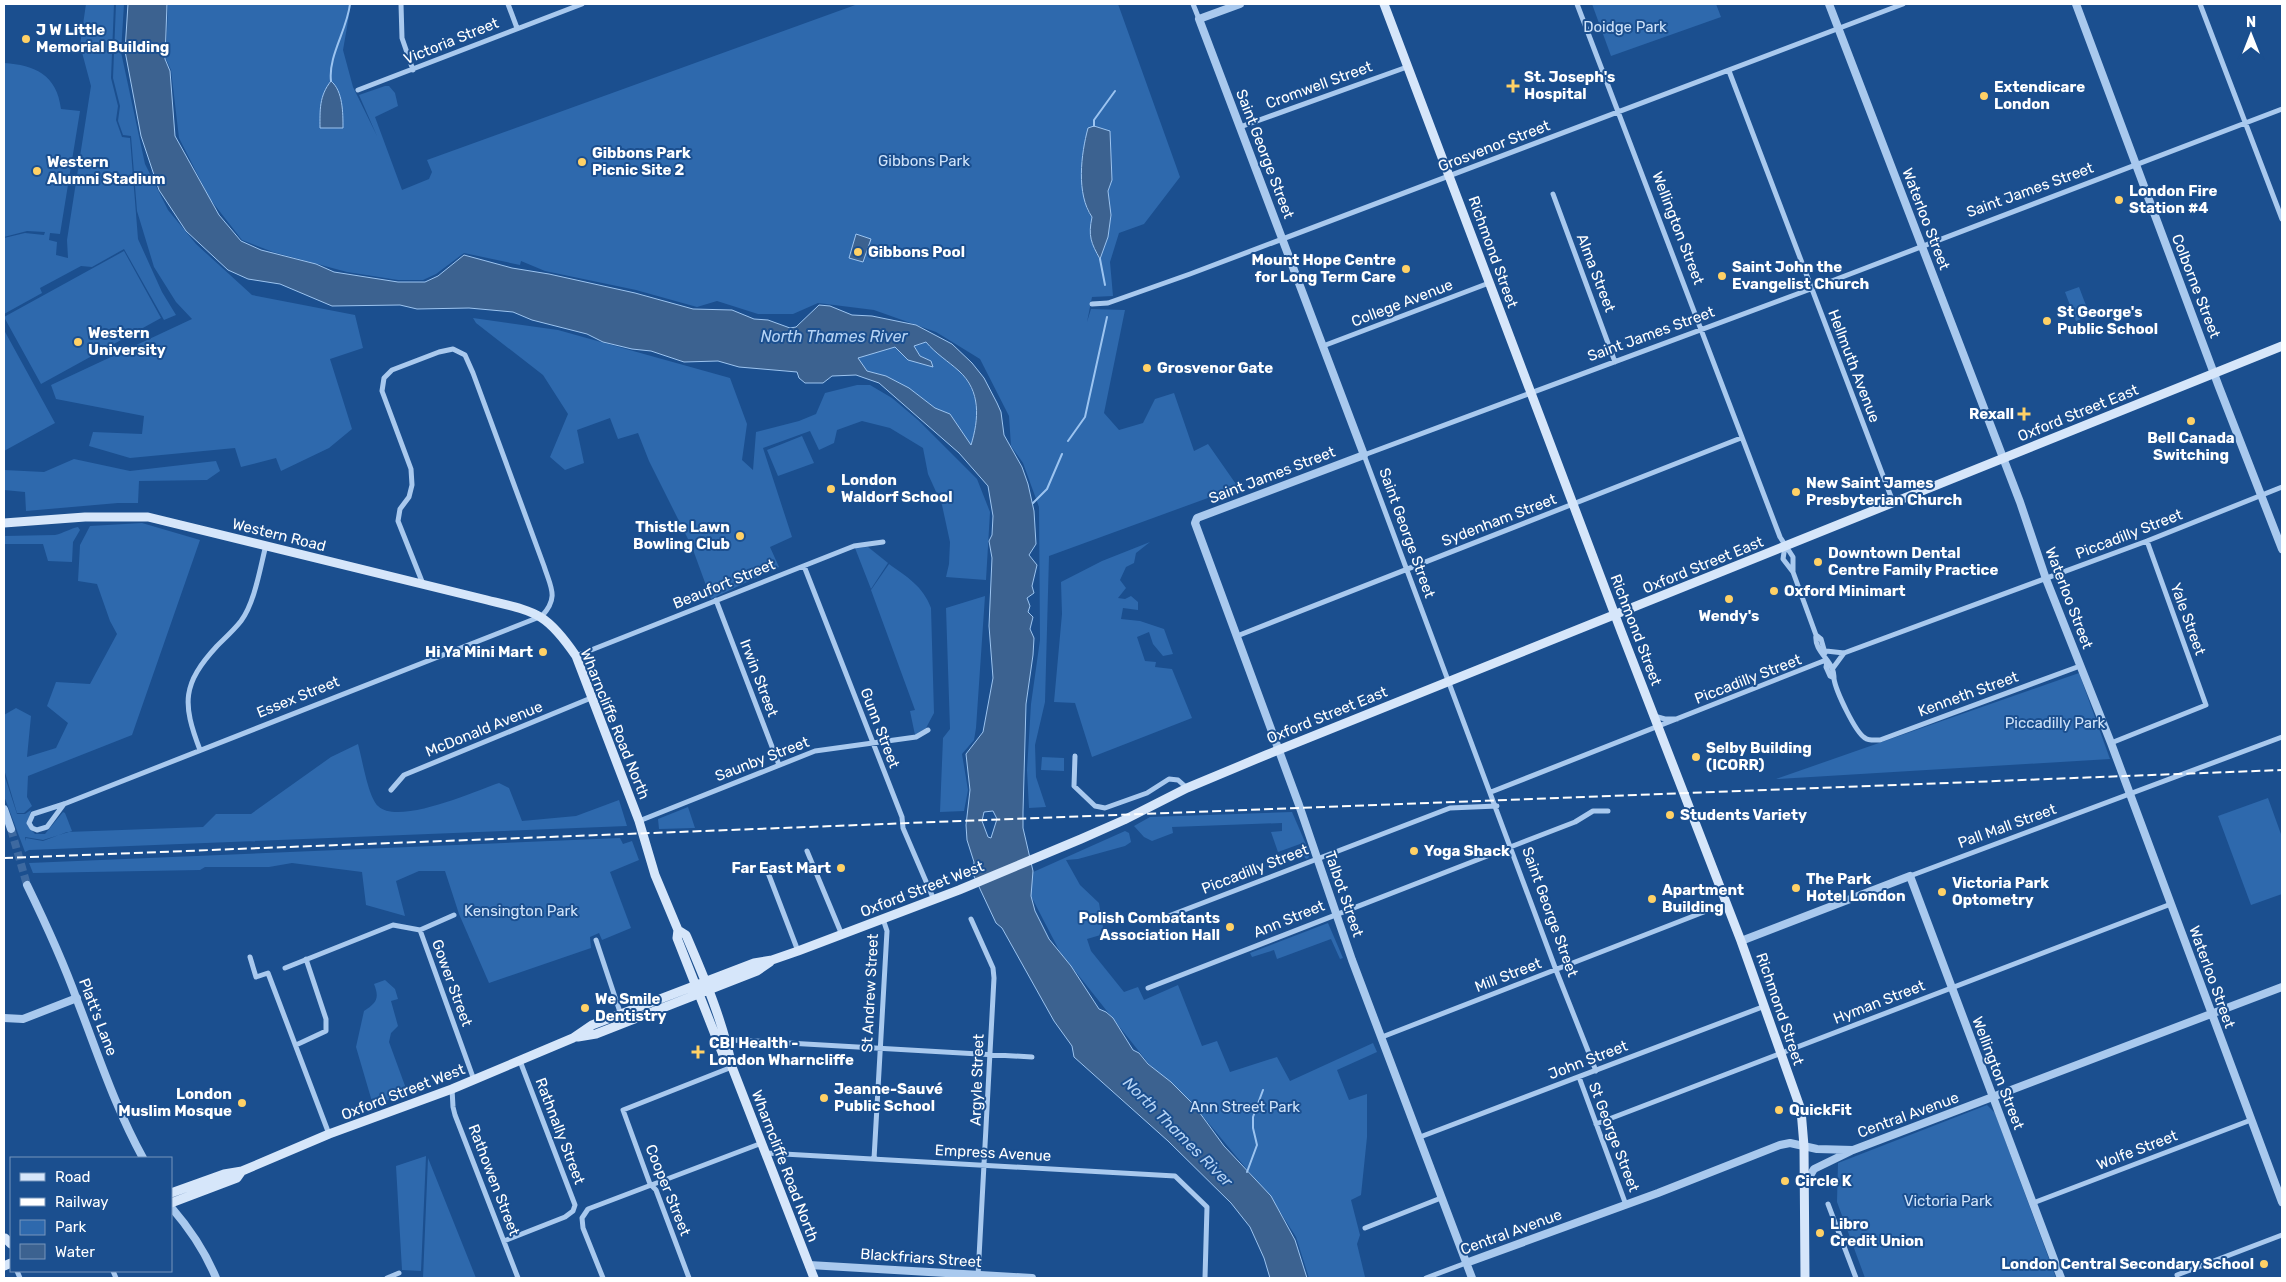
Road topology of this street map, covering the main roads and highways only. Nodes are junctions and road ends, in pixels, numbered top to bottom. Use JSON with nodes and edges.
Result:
{"nodes":[{"id":1,"x":1384,"y":4,"type":"edge"},
{"id":2,"x":2282,"y":346,"type":"edge"},
{"id":3,"x":4,"y":523,"type":"edge"},
{"id":4,"x":1615,"y":615,"type":"junction"},
{"id":5,"x":542,"y":616,"type":"joint"},
{"id":6,"x":1082,"y":839,"type":"joint"},
{"id":7,"x":678,"y":930,"type":"junction"},
{"id":8,"x":706,"y":986,"type":"junction"},
{"id":9,"x":697,"y":990,"type":"junction"},
{"id":10,"x":732,"y":1065,"type":"junction"},
{"id":11,"x":242,"y":1171,"type":"junction"},
{"id":12,"x":172,"y":1193,"type":"edge"},
{"id":13,"x":172,"y":1205,"type":"edge"},
{"id":14,"x":814,"y":1278,"type":"edge"},
{"id":15,"x":1805,"y":1278,"type":"edge"}],
"edges":[{"from":1,"to":4,"type":"main road","name":"Richmond Street"},
{"from":2,"to":4,"type":"main road","name":"Oxford Street East"},
{"from":3,"to":5,"type":"main road","name":"Western Road"},
{"from":4,"to":6,"type":"main road","name":"Oxford Street East"},
{"from":4,"to":15,"type":"main road","name":"Richmond Street"},
{"from":5,"to":7,"type":"main road","name":"Wharncliffe Road North"},
{"from":6,"to":8,"type":"main road","name":"Oxford Street West"},
{"from":7,"to":8,"type":"main road","name":"Wharncliffe Road North"},
{"from":7,"to":9,"type":"main road","name":"Wharncliffe Road North"},
{"from":8,"to":9,"type":"main road","name":"Oxford Street West"},
{"from":8,"to":10,"type":"main road","name":"Wharncliffe Road North"},
{"from":9,"to":10,"type":"main road","name":"Wharncliffe Road North"},
{"from":9,"to":11,"type":"main road","name":"Oxford Street West"},
{"from":10,"to":14,"type":"main road","name":"Wharncliffe Road North"},
{"from":11,"to":12,"type":"main road","name":"Oxford Street West"},
{"from":11,"to":13,"type":"main road","name":"Oxford Street West"}]}
